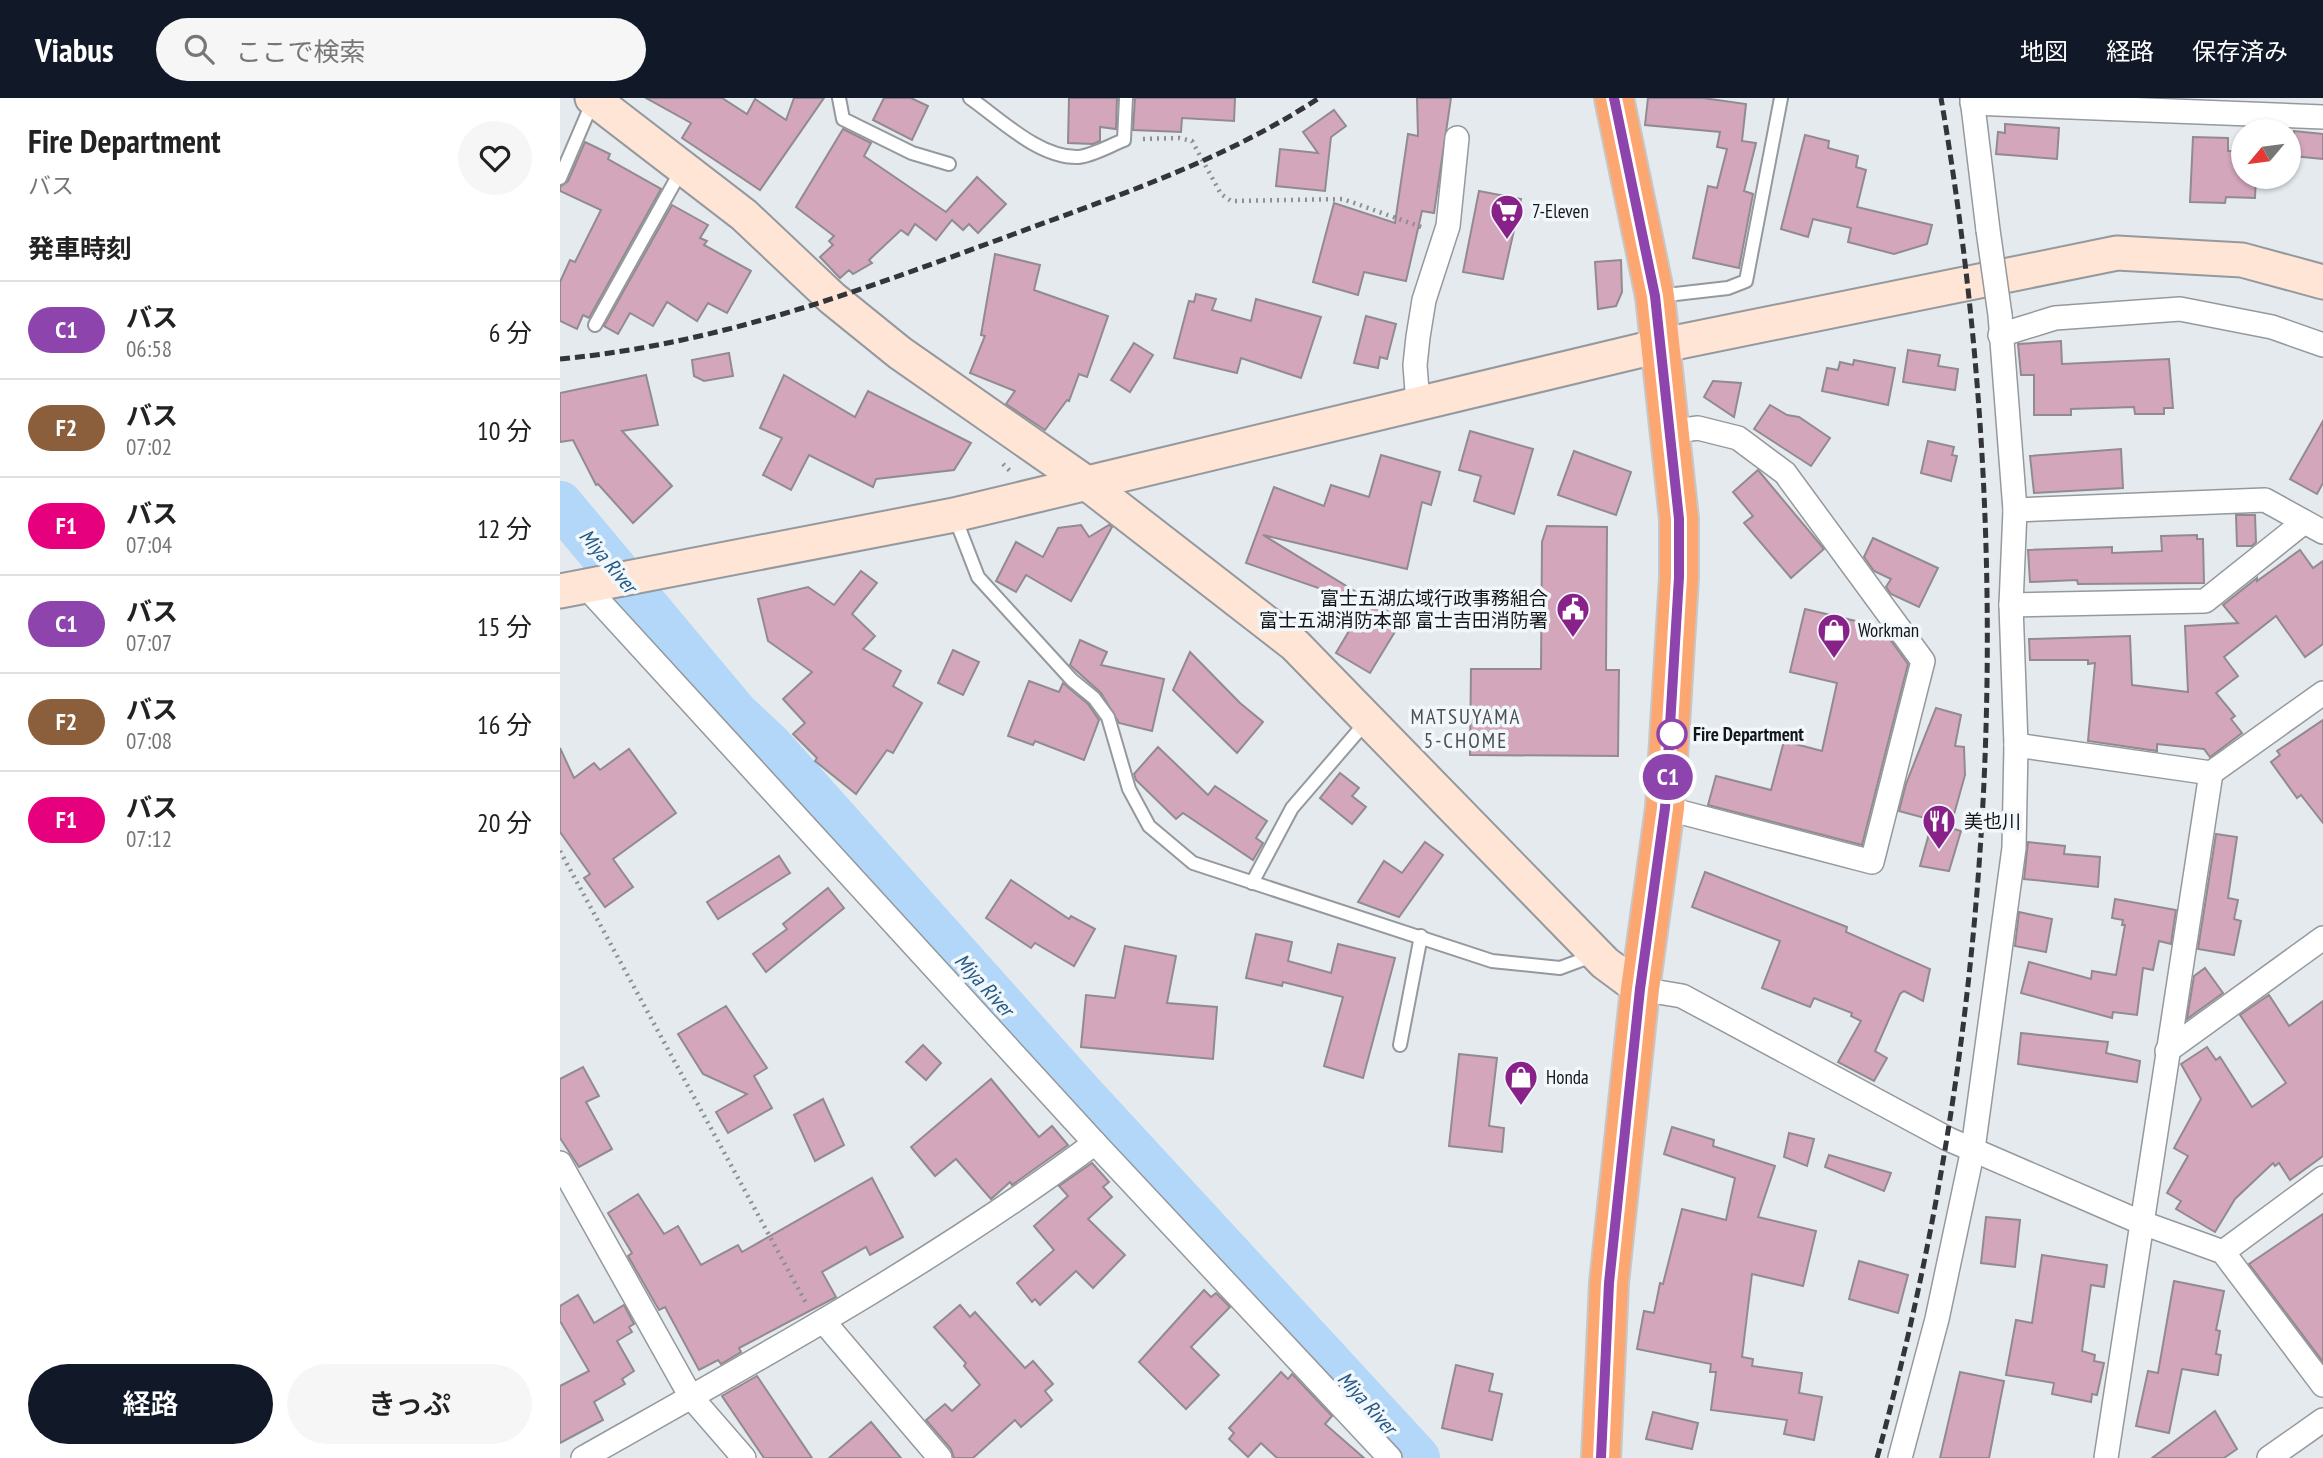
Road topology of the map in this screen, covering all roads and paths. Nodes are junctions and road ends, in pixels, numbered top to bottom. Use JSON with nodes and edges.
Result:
{"nodes":[{"id":1,"x":839,"y":98,"type":"edge"},
{"id":2,"x":970,"y":98,"type":"edge"},
{"id":3,"x":1126,"y":98,"type":"edge"},
{"id":4,"x":1614,"y":98,"type":"edge"},
{"id":5,"x":1780,"y":98,"type":"edge"},
{"id":6,"x":593,"y":99,"type":"edge"},
{"id":7,"x":1972,"y":100,"type":"edge"},
{"id":8,"x":2323,"y":117,"type":"edge"},
{"id":9,"x":1457,"y":138,"type":"dead end"},
{"id":10,"x":1124,"y":140,"type":"junction"},
{"id":11,"x":949,"y":164,"type":"dead end"},
{"id":12,"x":682,"y":168,"type":"junction"},
{"id":13,"x":560,"y":178,"type":"edge"},
{"id":14,"x":1445,"y":235,"type":"junction"},
{"id":15,"x":2323,"y":282,"type":"edge"},
{"id":16,"x":1655,"y":296,"type":"junction"},
{"id":17,"x":595,"y":325,"type":"dead end"},
{"id":18,"x":2000,"y":325,"type":"junction"},
{"id":19,"x":2323,"y":345,"type":"edge"},
{"id":20,"x":1660,"y":346,"type":"junction"},
{"id":21,"x":1418,"y":404,"type":"junction"},
{"id":22,"x":1668,"y":432,"type":"junction"},
{"id":23,"x":1085,"y":482,"type":"junction"},
{"id":24,"x":2015,"y":510,"type":"junction"},
{"id":25,"x":954,"y":515,"type":"junction"},
{"id":26,"x":2314,"y":527,"type":"edge"},
{"id":27,"x":584,"y":587,"type":"edge"},
{"id":28,"x":2011,"y":605,"type":"junction"},
{"id":29,"x":2323,"y":693,"type":"edge"},
{"id":30,"x":1369,"y":719,"type":"junction"},
{"id":31,"x":2016,"y":744,"type":"junction"},
{"id":32,"x":2211,"y":772,"type":"junction"},
{"id":33,"x":1665,"y":808,"type":"junction"},
{"id":34,"x":560,"y":850,"type":"edge"},
{"id":35,"x":1252,"y":883,"type":"junction"},
{"id":36,"x":1421,"y":936,"type":"junction"},
{"id":37,"x":2323,"y":938,"type":"edge"},
{"id":38,"x":1596,"y":954,"type":"junction"},
{"id":39,"x":1640,"y":989,"type":"junction"},
{"id":40,"x":1400,"y":1045,"type":"dead end"},
{"id":41,"x":2167,"y":1051,"type":"junction"},
{"id":42,"x":1095,"y":1143,"type":"junction"},
{"id":43,"x":1973,"y":1149,"type":"junction"},
{"id":44,"x":560,"y":1163,"type":"edge"},
{"id":45,"x":2323,"y":1178,"type":"edge"},
{"id":46,"x":2140,"y":1222,"type":"junction"},
{"id":47,"x":2223,"y":1252,"type":"junction"},
{"id":48,"x":821,"y":1324,"type":"junction"},
{"id":49,"x":2323,"y":1385,"type":"edge"},
{"id":50,"x":691,"y":1397,"type":"junction"},
{"id":51,"x":2323,"y":1420,"type":"edge"},
{"id":52,"x":583,"y":1458,"type":"edge"},
{"id":53,"x":744,"y":1458,"type":"edge"},
{"id":54,"x":940,"y":1458,"type":"edge"},
{"id":55,"x":1390,"y":1458,"type":"edge"},
{"id":56,"x":1601,"y":1458,"type":"edge"},
{"id":57,"x":1900,"y":1458,"type":"edge"},
{"id":58,"x":2106,"y":1458,"type":"edge"},
{"id":59,"x":2269,"y":1458,"type":"edge"}],
"edges":[{"from":1,"to":11,"type":"lane"},
{"from":2,"to":10,"type":"lane"},
{"from":3,"to":10,"type":"lane"},
{"from":4,"to":16,"type":"highway"},
{"from":5,"to":16,"type":"lane"},
{"from":6,"to":12,"type":"street"},
{"from":6,"to":13,"type":"lane"},
{"from":7,"to":8,"type":"street"},
{"from":7,"to":18,"type":"street","bridge":true},
{"from":9,"to":14,"type":"street"},
{"from":10,"to":14,"type":"path"},
{"from":12,"to":17,"type":"lane"},
{"from":12,"to":23,"type":"street"},
{"from":14,"to":21,"type":"street"},
{"from":15,"to":20,"type":"street"},
{"from":16,"to":20,"type":"highway"},
{"from":18,"to":19,"type":"street"},
{"from":18,"to":24,"type":"street"},
{"from":20,"to":21,"type":"street"},
{"from":20,"to":22,"type":"highway"},
{"from":21,"to":23,"type":"street"},
{"from":22,"to":33,"type":"highway"},
{"from":22,"to":33,"type":"street"},
{"from":23,"to":25,"type":"street"},
{"from":23,"to":30,"type":"street"},
{"from":24,"to":26,"type":"street"},
{"from":24,"to":28,"type":"street"},
{"from":25,"to":27,"type":"street"},
{"from":25,"to":35,"type":"lane"},
{"from":26,"to":28,"type":"street"},
{"from":27,"to":42,"type":"street"},
{"from":28,"to":31,"type":"street"},
{"from":29,"to":32,"type":"street"},
{"from":30,"to":35,"type":"lane"},
{"from":30,"to":38,"type":"street"},
{"from":31,"to":32,"type":"street"},
{"from":31,"to":43,"type":"street"},
{"from":32,"to":41,"type":"street"},
{"from":33,"to":39,"type":"highway"},
{"from":34,"to":48,"type":"path"},
{"from":35,"to":36,"type":"lane"},
{"from":36,"to":38,"type":"lane"},
{"from":36,"to":40,"type":"lane"},
{"from":37,"to":41,"type":"street"},
{"from":38,"to":39,"type":"street"},
{"from":39,"to":43,"type":"street"},
{"from":39,"to":56,"type":"highway"},
{"from":41,"to":46,"type":"street"},
{"from":42,"to":48,"type":"street"},
{"from":42,"to":55,"type":"street"},
{"from":43,"to":46,"type":"street"},
{"from":43,"to":57,"type":"street"},
{"from":44,"to":50,"type":"street"},
{"from":45,"to":47,"type":"street"},
{"from":46,"to":47,"type":"street"},
{"from":46,"to":58,"type":"street"},
{"from":47,"to":49,"type":"street"},
{"from":48,"to":50,"type":"street"},
{"from":48,"to":54,"type":"street"},
{"from":50,"to":52,"type":"street"},
{"from":50,"to":53,"type":"street"},
{"from":51,"to":59,"type":"street"}]}
